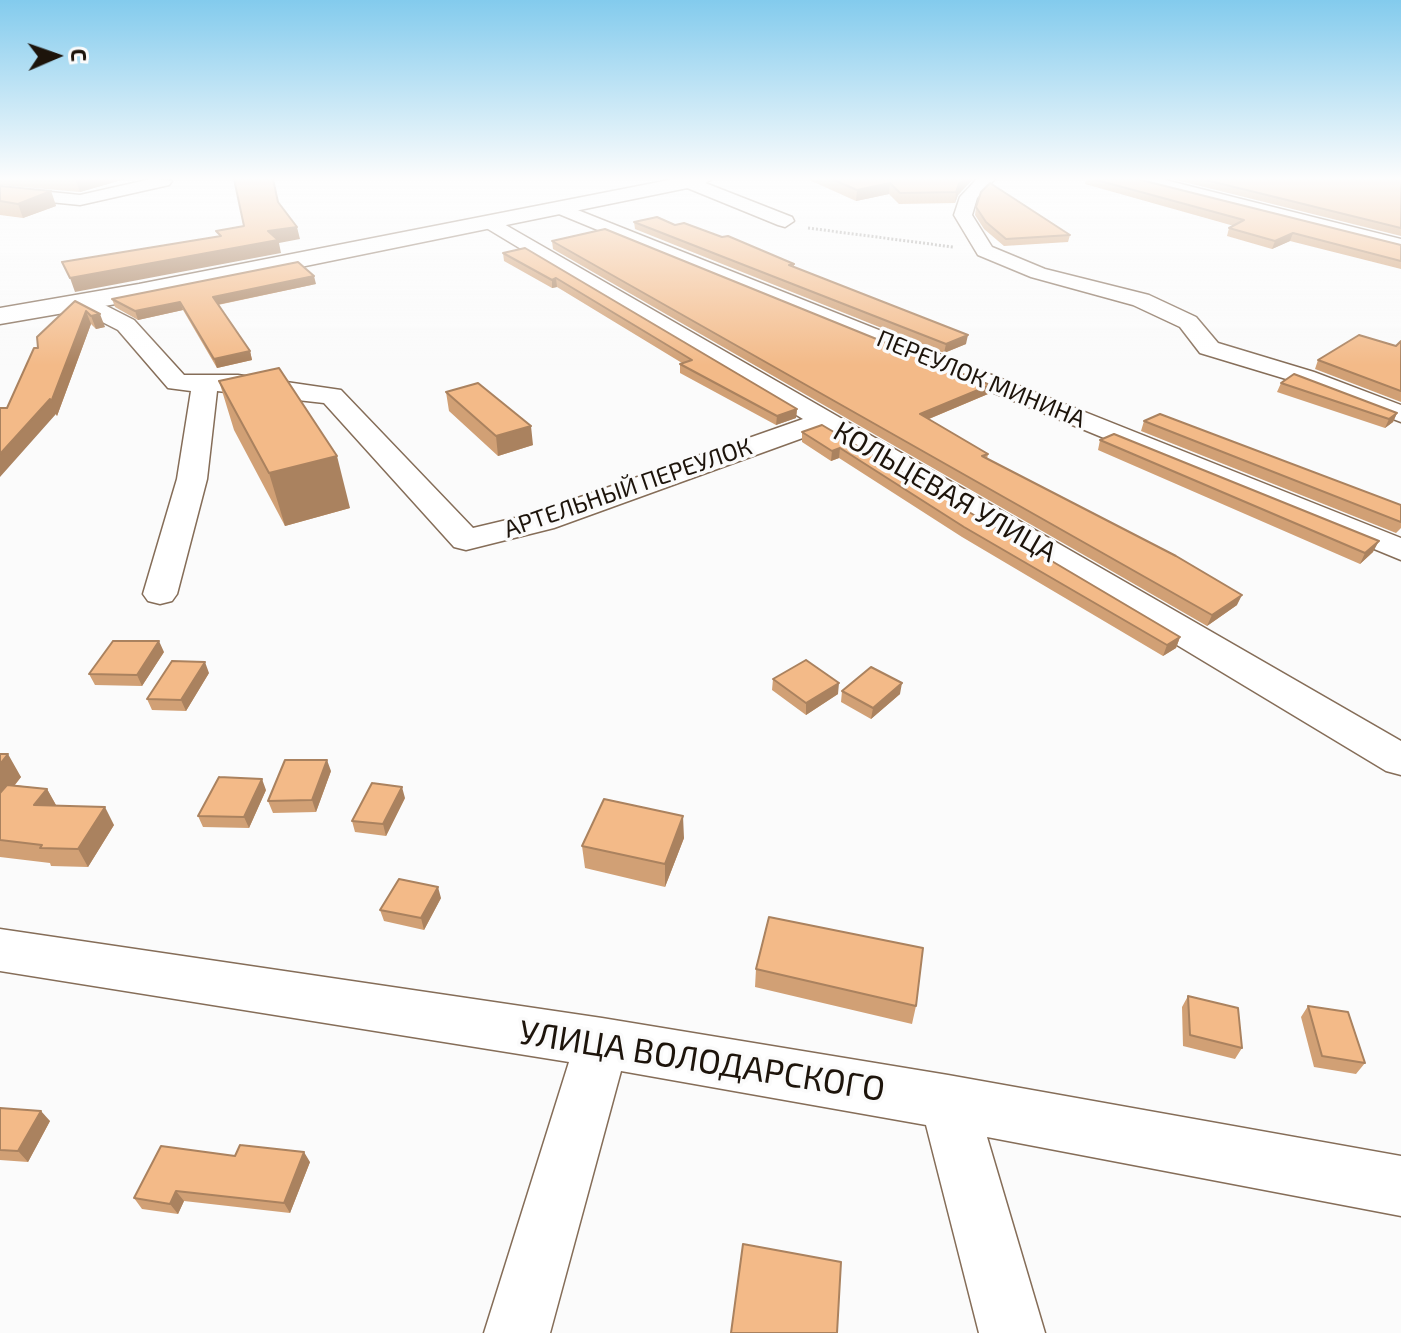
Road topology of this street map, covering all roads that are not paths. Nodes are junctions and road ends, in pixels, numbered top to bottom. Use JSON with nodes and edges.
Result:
{"nodes":[{"id":1,"x":392,"y":241,"type":"edge"},
{"id":2,"x":522,"y":241,"type":"edge"},
{"id":3,"x":642,"y":241,"type":"edge"},
{"id":4,"x":979,"y":241,"type":"edge"},
{"id":5,"x":81,"y":302,"type":"junction"},
{"id":6,"x":0,"y":316,"type":"edge"},
{"id":7,"x":205,"y":383,"type":"junction"},
{"id":8,"x":1401,"y":414,"type":"edge"},
{"id":9,"x":823,"y":421,"type":"junction"},
{"id":10,"x":1401,"y":550,"type":"edge"},
{"id":11,"x":160,"y":594,"type":"dead end"},
{"id":12,"x":1401,"y":760,"type":"edge"},
{"id":13,"x":0,"y":950,"type":"edge"},
{"id":14,"x":602,"y":1043,"type":"junction"},
{"id":15,"x":948,"y":1102,"type":"junction"},
{"id":16,"x":1401,"y":1186,"type":"edge"},
{"id":17,"x":517,"y":1333,"type":"edge"},
{"id":18,"x":1012,"y":1333,"type":"edge"}],
"edges":[{"from":1,"to":5,"type":"main road"},
{"from":2,"to":9,"type":"street","name":"КОЛЬЦЕВАЯ УЛИЦА"},
{"from":3,"to":10,"type":"street","name":"ПЕРЕУЛОК МИНИНА"},
{"from":4,"to":8,"type":"street"},
{"from":5,"to":6,"type":"main road"},
{"from":5,"to":7,"type":"street","name":"АРТЕЛЬНЫЙ ПЕРЕУЛОК"},
{"from":7,"to":9,"type":"street","name":"АРТЕЛЬНЫЙ ПЕРЕУЛОК"},
{"from":7,"to":11,"type":"street"},
{"from":9,"to":12,"type":"street","name":"КОЛЬЦЕВАЯ УЛИЦА"},
{"from":13,"to":14,"type":"street","name":"УЛИЦА ВОЛОДАРСКОГО"},
{"from":14,"to":15,"type":"street","name":"УЛИЦА ВОЛОДАРСКОГО"},
{"from":14,"to":17,"type":"street"},
{"from":15,"to":16,"type":"street","name":"УЛИЦА ВОЛОДАРСКОГО"},
{"from":15,"to":18,"type":"street"}]}
